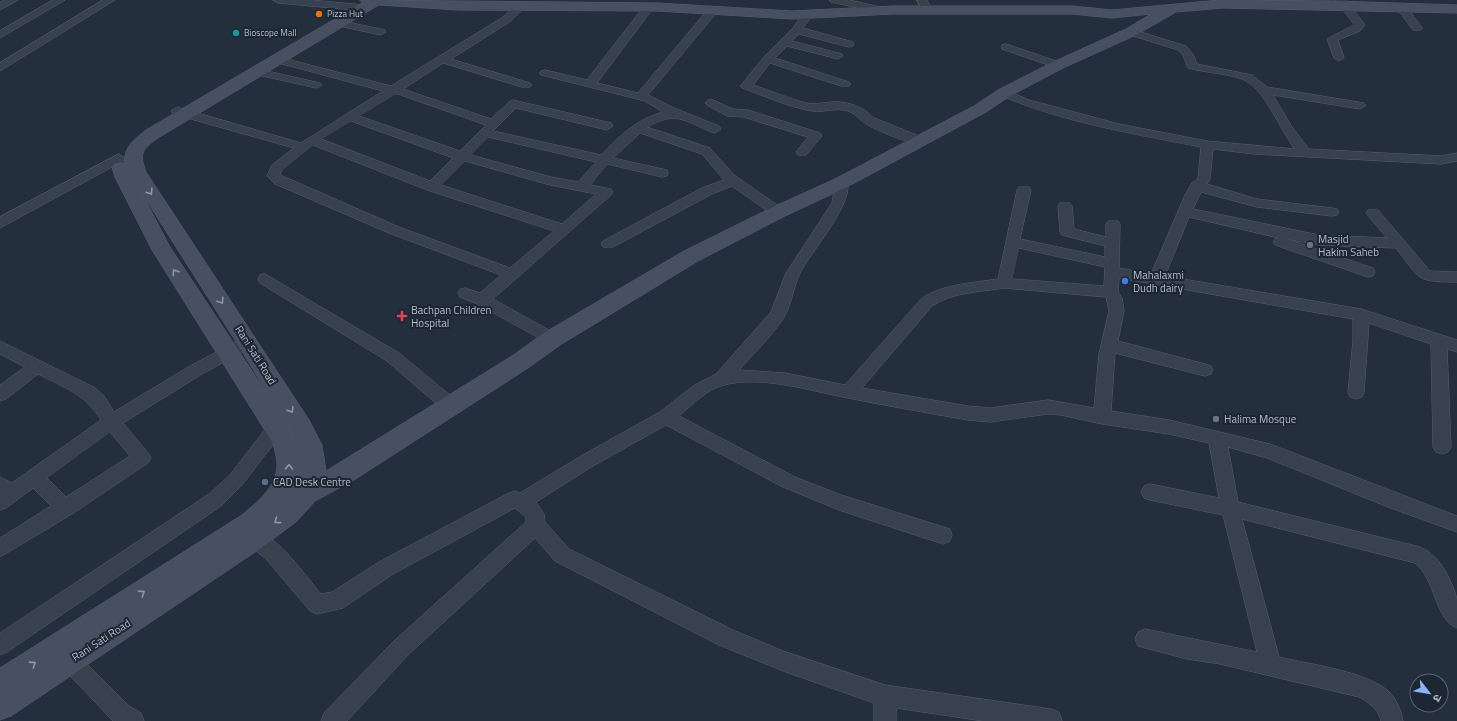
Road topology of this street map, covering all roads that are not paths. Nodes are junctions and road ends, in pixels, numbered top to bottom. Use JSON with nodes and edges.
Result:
{"nodes":[{"id":1,"x":13,"y":0,"type":"edge"},
{"id":2,"x":60,"y":0,"type":"edge"},
{"id":3,"x":110,"y":0,"type":"edge"},
{"id":4,"x":278,"y":0,"type":"edge"},
{"id":5,"x":835,"y":0,"type":"edge"},
{"id":6,"x":1247,"y":2,"type":"edge"},
{"id":7,"x":368,"y":3,"type":"edge"},
{"id":8,"x":479,"y":3,"type":"edge"},
{"id":9,"x":1200,"y":3,"type":"edge"},
{"id":10,"x":1343,"y":3,"type":"edge"},
{"id":11,"x":640,"y":5,"type":"edge"},
{"id":12,"x":924,"y":5,"type":"edge"},
{"id":13,"x":0,"y":7,"type":"edge"},
{"id":14,"x":520,"y":7,"type":"junction"},
{"id":15,"x":1173,"y":8,"type":"junction"},
{"id":16,"x":1402,"y":8,"type":"junction"},
{"id":17,"x":1457,"y":9,"type":"edge"},
{"id":18,"x":713,"y":10,"type":"junction"},
{"id":19,"x":885,"y":11,"type":"junction"},
{"id":20,"x":808,"y":14,"type":"junction"},
{"id":21,"x":338,"y":24,"type":"junction"},
{"id":22,"x":1417,"y":28,"type":"dead end"},
{"id":23,"x":797,"y":30,"type":"junction"},
{"id":24,"x":381,"y":32,"type":"dead end"},
{"id":25,"x":1131,"y":32,"type":"junction"},
{"id":26,"x":0,"y":35,"type":"edge"},
{"id":27,"x":785,"y":42,"type":"junction"},
{"id":28,"x":850,"y":44,"type":"dead end"},
{"id":29,"x":1006,"y":47,"type":"dead end"},
{"id":30,"x":838,"y":56,"type":"dead end"},
{"id":31,"x":1339,"y":58,"type":"dead end"},
{"id":32,"x":768,"y":59,"type":"junction"},
{"id":33,"x":279,"y":60,"type":"junction"},
{"id":34,"x":444,"y":60,"type":"junction"},
{"id":35,"x":1058,"y":65,"type":"junction"},
{"id":36,"x":0,"y":68,"type":"edge"},
{"id":37,"x":258,"y":72,"type":"junction"},
{"id":38,"x":545,"y":73,"type":"dead end"},
{"id":39,"x":590,"y":84,"type":"junction"},
{"id":40,"x":845,"y":84,"type":"dead end"},
{"id":41,"x":316,"y":85,"type":"dead end"},
{"id":42,"x":526,"y":85,"type":"dead end"},
{"id":43,"x":391,"y":89,"type":"junction"},
{"id":44,"x":1262,"y":90,"type":"junction"},
{"id":45,"x":1004,"y":93,"type":"junction"},
{"id":46,"x":768,"y":94,"type":"junction"},
{"id":47,"x":641,"y":97,"type":"junction"},
{"id":48,"x":711,"y":103,"type":"dead end"},
{"id":49,"x":1360,"y":106,"type":"dead end"},
{"id":50,"x":182,"y":112,"type":"junction"},
{"id":51,"x":674,"y":113,"type":"junction"},
{"id":52,"x":730,"y":113,"type":"junction"},
{"id":53,"x":744,"y":113,"type":"junction"},
{"id":54,"x":350,"y":116,"type":"junction"},
{"id":55,"x":607,"y":126,"type":"dead end"},
{"id":56,"x":490,"y":128,"type":"junction"},
{"id":57,"x":638,"y":128,"type":"junction"},
{"id":58,"x":716,"y":129,"type":"junction"},
{"id":59,"x":920,"y":140,"type":"junction"},
{"id":60,"x":307,"y":144,"type":"junction"},
{"id":61,"x":1207,"y":145,"type":"junction"},
{"id":62,"x":706,"y":151,"type":"junction"},
{"id":63,"x":802,"y":152,"type":"dead end"},
{"id":64,"x":1305,"y":153,"type":"junction"},
{"id":65,"x":463,"y":157,"type":"junction"},
{"id":66,"x":1457,"y":158,"type":"edge"},
{"id":67,"x":604,"y":160,"type":"junction"},
{"id":68,"x":126,"y":169,"type":"junction"},
{"id":69,"x":662,"y":173,"type":"dead end"},
{"id":70,"x":732,"y":181,"type":"junction"},
{"id":71,"x":841,"y":183,"type":"junction"},
{"id":72,"x":582,"y":186,"type":"junction"},
{"id":73,"x":1197,"y":186,"type":"junction"},
{"id":74,"x":432,"y":187,"type":"junction"},
{"id":75,"x":1024,"y":190,"type":"dead end"},
{"id":76,"x":1066,"y":206,"type":"dead end"},
{"id":77,"x":778,"y":212,"type":"junction"},
{"id":78,"x":1184,"y":212,"type":"junction"},
{"id":79,"x":1332,"y":212,"type":"dead end"},
{"id":80,"x":1373,"y":213,"type":"dead end"},
{"id":81,"x":0,"y":223,"type":"edge"},
{"id":82,"x":1113,"y":224,"type":"dead end"},
{"id":83,"x":1234,"y":224,"type":"junction"},
{"id":84,"x":564,"y":230,"type":"junction"},
{"id":85,"x":1013,"y":242,"type":"junction"},
{"id":86,"x":1113,"y":243,"type":"junction"},
{"id":87,"x":1400,"y":243,"type":"junction"},
{"id":88,"x":608,"y":244,"type":"dead end"},
{"id":89,"x":1113,"y":268,"type":"junction"},
{"id":90,"x":1368,"y":272,"type":"dead end"},
{"id":91,"x":512,"y":274,"type":"junction"},
{"id":92,"x":1457,"y":277,"type":"edge"},
{"id":93,"x":265,"y":279,"type":"dead end"},
{"id":94,"x":1156,"y":280,"type":"junction"},
{"id":95,"x":1004,"y":283,"type":"junction"},
{"id":96,"x":1112,"y":292,"type":"junction"},
{"id":97,"x":465,"y":293,"type":"dead end"},
{"id":98,"x":482,"y":300,"type":"junction"},
{"id":99,"x":1361,"y":316,"type":"junction"},
{"id":100,"x":552,"y":339,"type":"junction"},
{"id":101,"x":1439,"y":339,"type":"junction"},
{"id":102,"x":248,"y":342,"type":"junction"},
{"id":103,"x":1109,"y":346,"type":"junction"},
{"id":104,"x":1457,"y":346,"type":"edge"},
{"id":105,"x":0,"y":347,"type":"edge"},
{"id":106,"x":228,"y":353,"type":"junction"},
{"id":107,"x":38,"y":366,"type":"junction"},
{"id":108,"x":1205,"y":370,"type":"dead end"},
{"id":109,"x":722,"y":378,"type":"junction"},
{"id":110,"x":849,"y":392,"type":"junction"},
{"id":111,"x":1356,"y":392,"type":"dead end"},
{"id":112,"x":0,"y":394,"type":"edge"},
{"id":113,"x":451,"y":406,"type":"junction"},
{"id":114,"x":666,"y":417,"type":"junction"},
{"id":115,"x":1102,"y":417,"type":"junction"},
{"id":116,"x":110,"y":422,"type":"junction"},
{"id":117,"x":276,"y":428,"type":"junction"},
{"id":118,"x":1217,"y":437,"type":"junction"},
{"id":119,"x":1442,"y":447,"type":"dead end"},
{"id":120,"x":33,"y":477,"type":"junction"},
{"id":121,"x":1150,"y":492,"type":"dead end"},
{"id":122,"x":4,"y":493,"type":"edge"},
{"id":123,"x":306,"y":493,"type":"junction"},
{"id":124,"x":281,"y":494,"type":"junction"},
{"id":125,"x":521,"y":502,"type":"junction"},
{"id":126,"x":1230,"y":507,"type":"junction"},
{"id":127,"x":64,"y":508,"type":"junction"},
{"id":128,"x":1457,"y":524,"type":"edge"},
{"id":129,"x":536,"y":525,"type":"junction"},
{"id":130,"x":943,"y":535,"type":"dead end"},
{"id":131,"x":255,"y":538,"type":"junction"},
{"id":132,"x":0,"y":548,"type":"edge"},
{"id":133,"x":1457,"y":618,"type":"edge"},
{"id":134,"x":1146,"y":639,"type":"dead end"},
{"id":135,"x":0,"y":645,"type":"edge"},
{"id":136,"x":69,"y":660,"type":"junction"},
{"id":137,"x":1271,"y":666,"type":"junction"},
{"id":138,"x":0,"y":685,"type":"edge"},
{"id":139,"x":885,"y":696,"type":"junction"},
{"id":140,"x":0,"y":705,"type":"edge"},
{"id":141,"x":1051,"y":720,"type":"dead end"},
{"id":142,"x":133,"y":721,"type":"edge"},
{"id":143,"x":332,"y":721,"type":"edge"},
{"id":144,"x":885,"y":721,"type":"edge"},
{"id":145,"x":1392,"y":721,"type":"edge"}],
"edges":[{"from":1,"to":13,"type":"street"},
{"from":2,"to":26,"type":"street"},
{"from":3,"to":36,"type":"street"},
{"from":4,"to":7,"type":"street"},
{"from":5,"to":19,"type":"street"},
{"from":6,"to":9,"type":"street"},
{"from":6,"to":10,"type":"street"},
{"from":7,"to":8,"type":"street"},
{"from":7,"to":21,"type":"street","name":"Rani Sati Road"},
{"from":7,"to":50,"type":"street"},
{"from":8,"to":14,"type":"street"},
{"from":9,"to":15,"type":"street"},
{"from":10,"to":16,"type":"street"},
{"from":10,"to":31,"type":"street"},
{"from":11,"to":14,"type":"street"},
{"from":11,"to":18,"type":"street"},
{"from":11,"to":39,"type":"street"},
{"from":12,"to":15,"type":"street"},
{"from":12,"to":19,"type":"street"},
{"from":14,"to":34,"type":"street"},
{"from":15,"to":25,"type":"street"},
{"from":16,"to":17,"type":"street"},
{"from":16,"to":22,"type":"street"},
{"from":18,"to":20,"type":"street"},
{"from":18,"to":47,"type":"street"},
{"from":19,"to":20,"type":"street"},
{"from":20,"to":23,"type":"street"},
{"from":21,"to":24,"type":"street"},
{"from":21,"to":33,"type":"street","name":"Rani Sati Road"},
{"from":23,"to":27,"type":"street"},
{"from":23,"to":28,"type":"street"},
{"from":25,"to":35,"type":"street"},
{"from":25,"to":44,"type":"street"},
{"from":27,"to":30,"type":"street"},
{"from":27,"to":32,"type":"street"},
{"from":29,"to":35,"type":"street"},
{"from":32,"to":40,"type":"street"},
{"from":32,"to":46,"type":"street"},
{"from":33,"to":37,"type":"street","name":"Rani Sati Road"},
{"from":33,"to":43,"type":"street"},
{"from":34,"to":42,"type":"street"},
{"from":34,"to":43,"type":"street"},
{"from":35,"to":45,"type":"street"},
{"from":37,"to":41,"type":"street"},
{"from":37,"to":50,"type":"street","name":"Rani Sati Road"},
{"from":38,"to":39,"type":"street"},
{"from":39,"to":47,"type":"street"},
{"from":43,"to":54,"type":"street"},
{"from":43,"to":56,"type":"street"},
{"from":44,"to":49,"type":"street"},
{"from":44,"to":64,"type":"street"},
{"from":45,"to":59,"type":"street"},
{"from":45,"to":61,"type":"street"},
{"from":46,"to":53,"type":"street"},
{"from":46,"to":59,"type":"street"},
{"from":47,"to":51,"type":"street"},
{"from":48,"to":52,"type":"street"},
{"from":50,"to":60,"type":"street"},
{"from":50,"to":68,"type":"street","name":"Rani Sati Road"},
{"from":51,"to":57,"type":"street"},
{"from":51,"to":58,"type":"street"},
{"from":52,"to":53,"type":"street"},
{"from":52,"to":58,"type":"street"},
{"from":53,"to":63,"type":"street"},
{"from":54,"to":60,"type":"street"},
{"from":54,"to":65,"type":"street"},
{"from":55,"to":56,"type":"street"},
{"from":56,"to":65,"type":"street"},
{"from":56,"to":67,"type":"street"},
{"from":57,"to":62,"type":"street"},
{"from":57,"to":67,"type":"street"},
{"from":58,"to":62,"type":"street"},
{"from":59,"to":71,"type":"street"},
{"from":60,"to":74,"type":"street"},
{"from":60,"to":91,"type":"street"},
{"from":61,"to":64,"type":"street"},
{"from":61,"to":73,"type":"street"},
{"from":62,"to":70,"type":"street"},
{"from":64,"to":66,"type":"street"},
{"from":65,"to":72,"type":"street"},
{"from":65,"to":74,"type":"street"},
{"from":67,"to":69,"type":"street"},
{"from":67,"to":72,"type":"street"},
{"from":68,"to":81,"type":"street"},
{"from":68,"to":102,"type":"street","name":"Rani Sati Road","one_way":true},
{"from":106,"to":68,"type":"street","one_way":true},
{"from":70,"to":77,"type":"street"},
{"from":70,"to":88,"type":"street"},
{"from":71,"to":77,"type":"street"},
{"from":71,"to":109,"type":"street"},
{"from":72,"to":84,"type":"street"},
{"from":73,"to":78,"type":"street"},
{"from":73,"to":79,"type":"street"},
{"from":74,"to":84,"type":"street"},
{"from":75,"to":85,"type":"street"},
{"from":76,"to":86,"type":"street"},
{"from":77,"to":100,"type":"street"},
{"from":78,"to":83,"type":"street"},
{"from":78,"to":94,"type":"street"},
{"from":80,"to":87,"type":"street"},
{"from":82,"to":86,"type":"street"},
{"from":83,"to":87,"type":"street"},
{"from":83,"to":90,"type":"street"},
{"from":84,"to":91,"type":"street"},
{"from":85,"to":89,"type":"street"},
{"from":85,"to":95,"type":"street"},
{"from":86,"to":89,"type":"street"},
{"from":87,"to":92,"type":"street"},
{"from":89,"to":94,"type":"street"},
{"from":89,"to":96,"type":"street"},
{"from":91,"to":98,"type":"street"},
{"from":93,"to":113,"type":"street"},
{"from":94,"to":99,"type":"street"},
{"from":95,"to":96,"type":"street"},
{"from":95,"to":110,"type":"street"},
{"from":96,"to":103,"type":"street"},
{"from":97,"to":98,"type":"street"},
{"from":98,"to":100,"type":"street"},
{"from":99,"to":101,"type":"street"},
{"from":99,"to":111,"type":"street"},
{"from":100,"to":113,"type":"street"},
{"from":101,"to":104,"type":"street"},
{"from":101,"to":119,"type":"street"},
{"from":102,"to":106,"type":"street"},
{"from":102,"to":123,"type":"street","name":"Rani Sati Road","one_way":true},
{"from":103,"to":108,"type":"street"},
{"from":103,"to":115,"type":"street"},
{"from":105,"to":107,"type":"street"},
{"from":106,"to":116,"type":"street"},
{"from":106,"to":117,"type":"street"},
{"from":107,"to":112,"type":"street"},
{"from":107,"to":116,"type":"street"},
{"from":109,"to":110,"type":"street"},
{"from":109,"to":114,"type":"street"},
{"from":110,"to":115,"type":"street"},
{"from":113,"to":123,"type":"street"},
{"from":114,"to":125,"type":"street"},
{"from":114,"to":130,"type":"street"},
{"from":115,"to":118,"type":"street"},
{"from":116,"to":120,"type":"street"},
{"from":116,"to":127,"type":"street"},
{"from":124,"to":117,"type":"street","one_way":true},
{"from":117,"to":135,"type":"street"},
{"from":118,"to":126,"type":"street"},
{"from":118,"to":128,"type":"street"},
{"from":120,"to":122,"type":"street"},
{"from":120,"to":127,"type":"street"},
{"from":121,"to":126,"type":"street"},
{"from":123,"to":124,"type":"street"},
{"from":123,"to":131,"type":"street","name":"Rani Sati Road","one_way":true},
{"from":138,"to":124,"type":"street","one_way":true},
{"from":125,"to":129,"type":"street"},
{"from":125,"to":131,"type":"street"},
{"from":126,"to":133,"type":"street"},
{"from":126,"to":137,"type":"street"},
{"from":127,"to":132,"type":"street"},
{"from":129,"to":139,"type":"street"},
{"from":129,"to":143,"type":"street"},
{"from":131,"to":136,"type":"street","name":"Rani Sati Road"},
{"from":134,"to":137,"type":"street"},
{"from":136,"to":140,"type":"street","name":"Rani Sati Road"},
{"from":136,"to":142,"type":"street"},
{"from":137,"to":145,"type":"street"},
{"from":139,"to":141,"type":"street"},
{"from":139,"to":144,"type":"street"}]}
